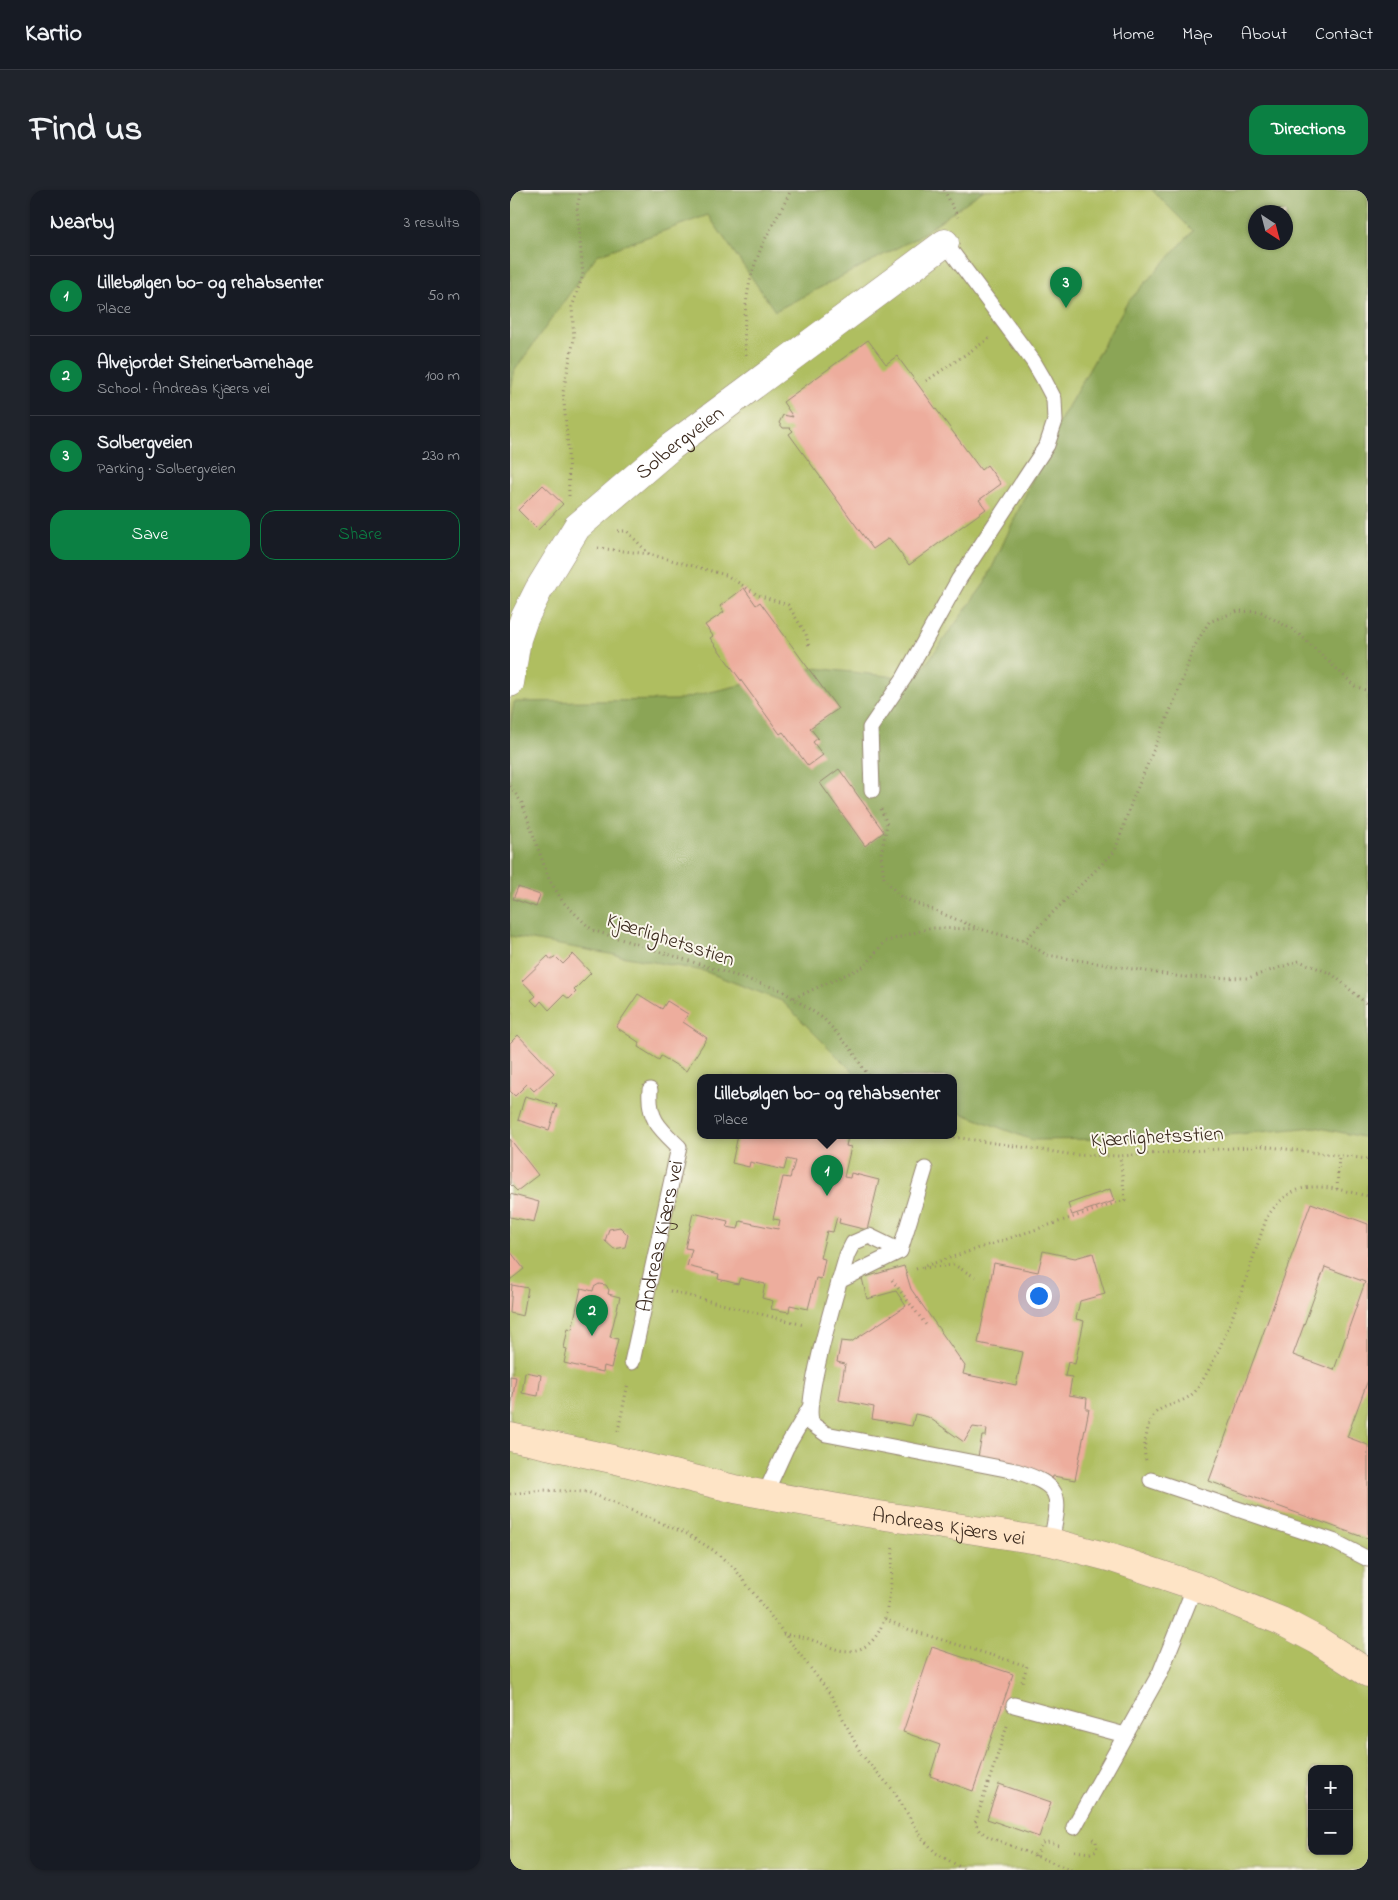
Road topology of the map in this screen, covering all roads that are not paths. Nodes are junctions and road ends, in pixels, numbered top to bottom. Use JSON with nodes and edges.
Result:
{"nodes":[{"id":1,"x":944,"y":243,"type":"joint"},
{"id":2,"x":513,"y":638,"type":"edge"},
{"id":3,"x":510,"y":683,"type":"edge"},
{"id":4,"x":872,"y":790,"type":"road end"},
{"id":5,"x":650,"y":1090,"type":"dead end"},
{"id":6,"x":925,"y":1169,"type":"dead end"},
{"id":7,"x":900,"y":1252,"type":"junction"},
{"id":8,"x":839,"y":1281,"type":"junction"},
{"id":9,"x":632,"y":1362,"type":"road end"},
{"id":10,"x":809,"y":1408,"type":"junction"},
{"id":11,"x":510,"y":1437,"type":"edge"},
{"id":12,"x":1151,"y":1480,"type":"road end"},
{"id":13,"x":765,"y":1494,"type":"junction"},
{"id":14,"x":1051,"y":1542,"type":"junction"},
{"id":15,"x":1368,"y":1559,"type":"edge"},
{"id":16,"x":1196,"y":1586,"type":"junction"},
{"id":17,"x":1368,"y":1673,"type":"edge"},
{"id":18,"x":1014,"y":1705,"type":"road end"},
{"id":19,"x":1125,"y":1735,"type":"junction"},
{"id":20,"x":1074,"y":1827,"type":"dead end"}],
"edges":[{"from":1,"to":2,"type":"street","name":"Solbergveien"},
{"from":1,"to":4,"type":"lane","name":"Solbergveien"},
{"from":2,"to":3,"type":"street","name":"Solbergveien"},
{"from":5,"to":9,"type":"lane","name":"Andreas Kjærs vei"},
{"from":6,"to":7,"type":"lane"},
{"from":7,"to":8,"type":"lane"},
{"from":7,"to":8,"type":"lane"},
{"from":8,"to":10,"type":"lane"},
{"from":10,"to":13,"type":"lane"},
{"from":10,"to":14,"type":"lane"},
{"from":11,"to":13,"type":"street","name":"Andreas Kjærs vei"},
{"from":12,"to":15,"type":"lane"},
{"from":13,"to":14,"type":"street","name":"Andreas Kjærs vei"},
{"from":14,"to":16,"type":"street","name":"Andreas Kjærs vei"},
{"from":16,"to":17,"type":"street","name":"Andreas Kjærs vei"},
{"from":16,"to":19,"type":"lane"},
{"from":18,"to":19,"type":"lane"},
{"from":19,"to":20,"type":"lane"}]}
